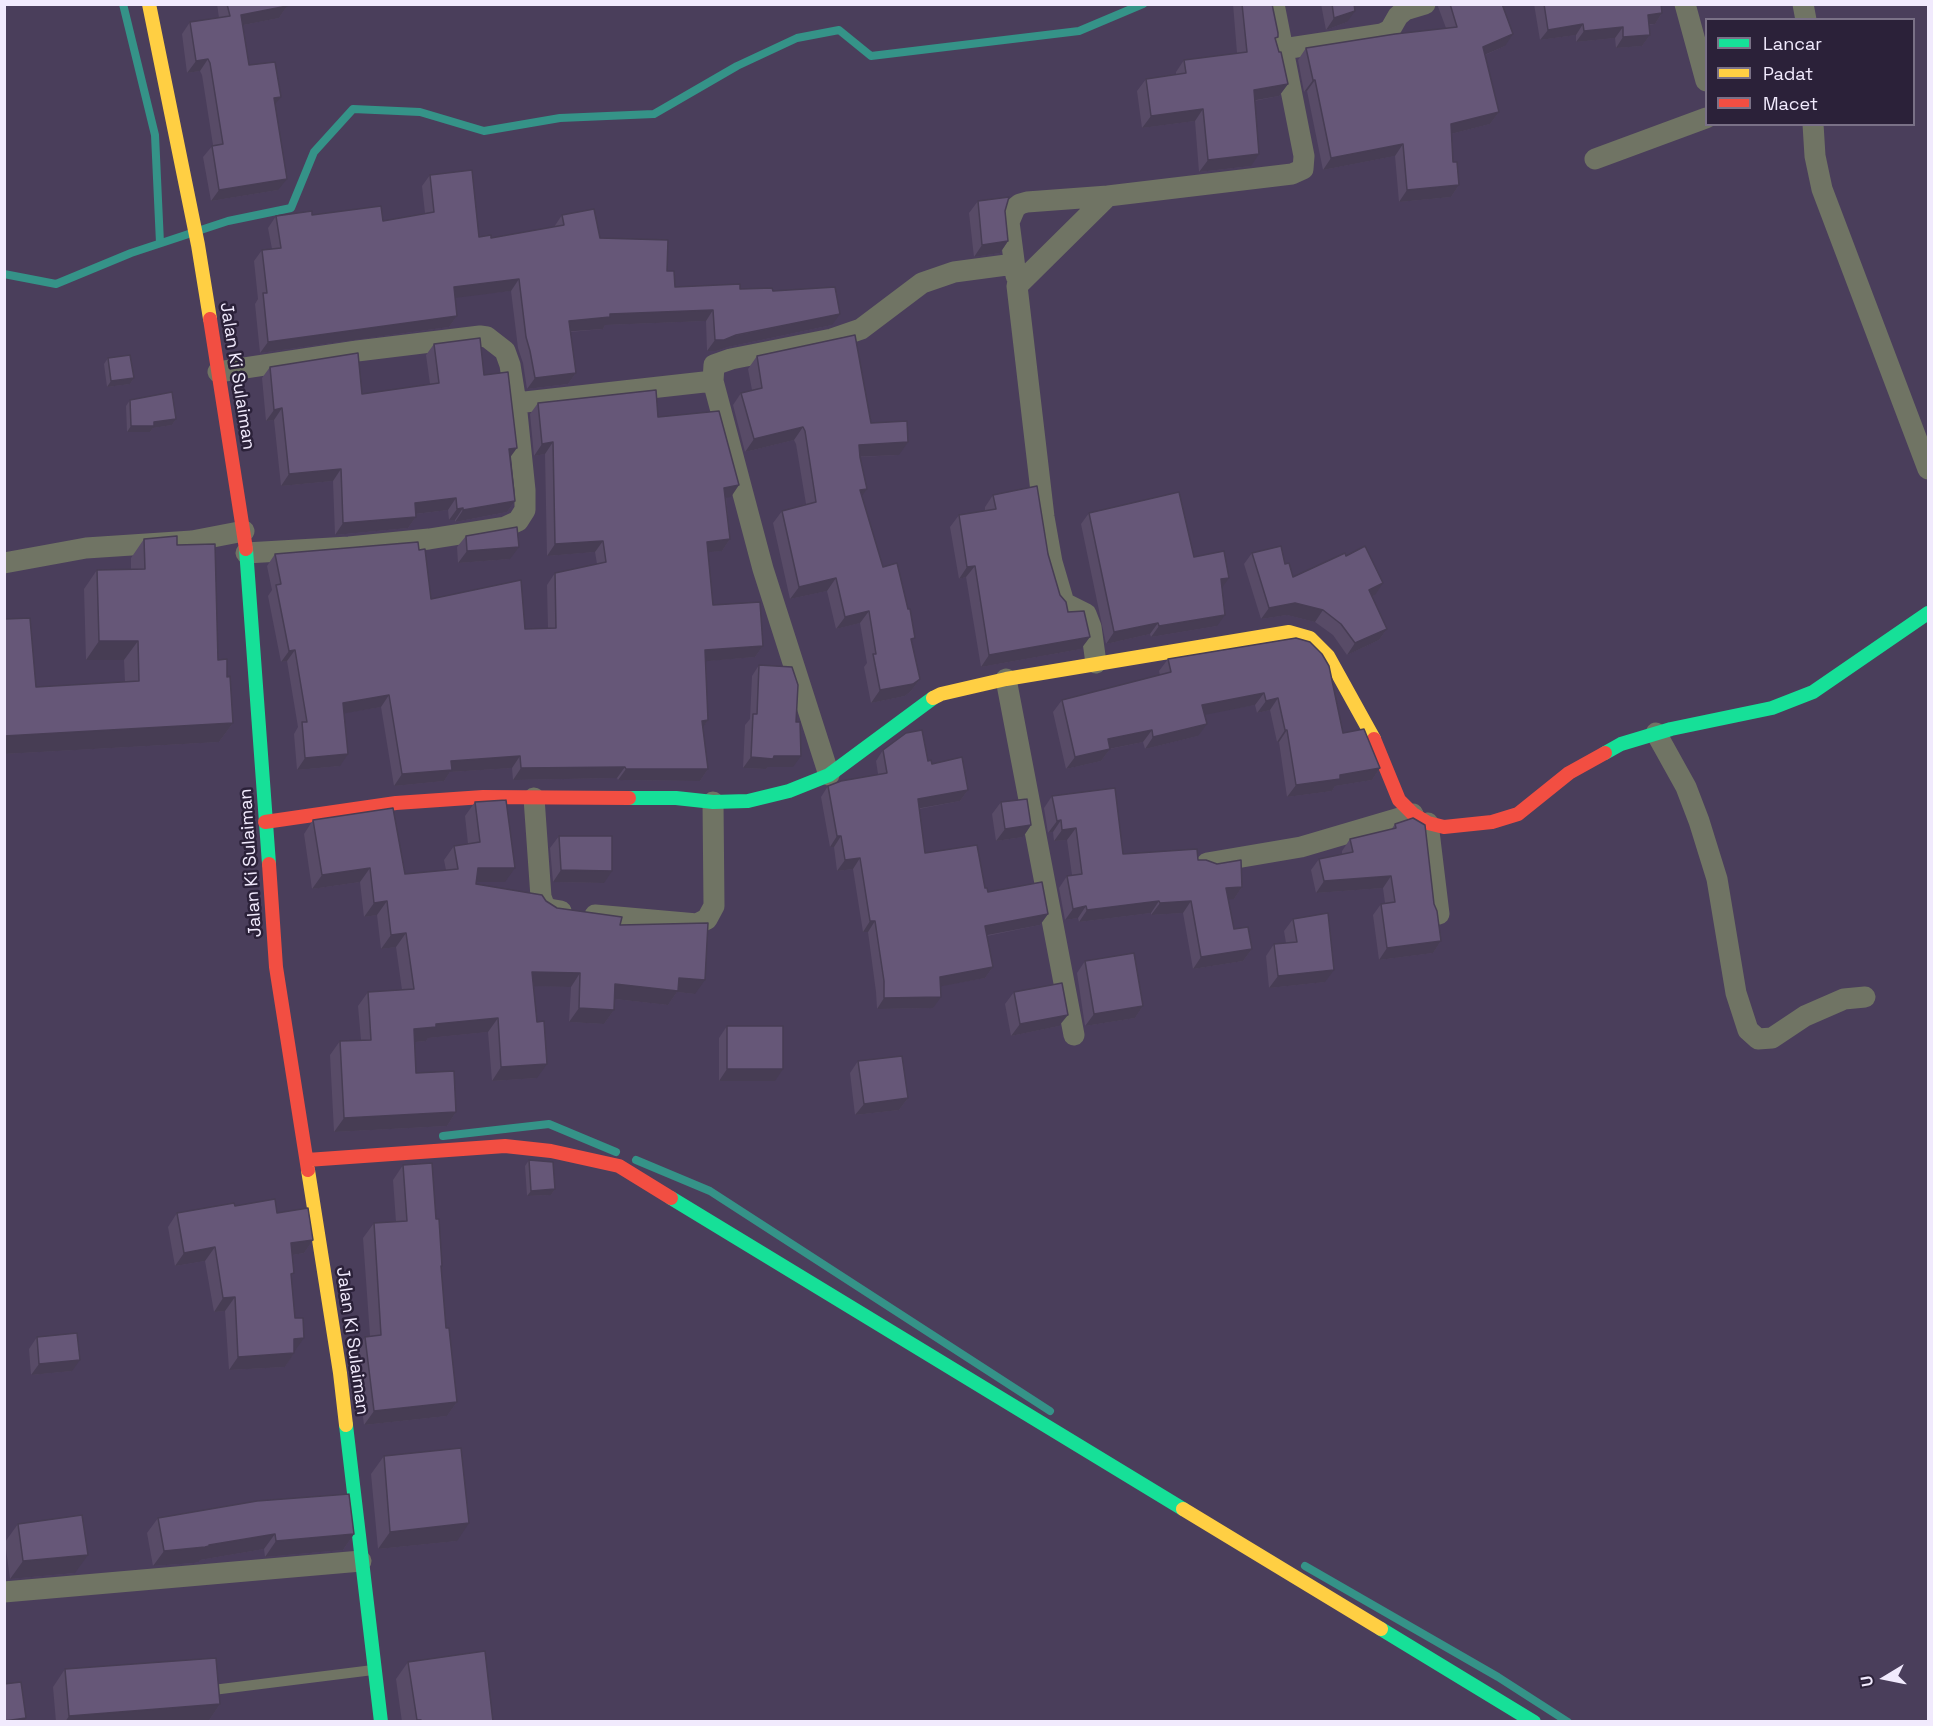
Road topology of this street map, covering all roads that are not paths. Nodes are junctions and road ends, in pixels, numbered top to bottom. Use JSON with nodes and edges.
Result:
{"nodes":[{"id":1,"x":149,"y":4,"type":"edge"},
{"id":2,"x":1274,"y":4,"type":"edge"},
{"id":3,"x":1425,"y":4,"type":"edge"},
{"id":4,"x":1685,"y":4,"type":"edge"},
{"id":5,"x":1283,"y":49,"type":"junction"},
{"id":6,"x":1705,"y":74,"type":"edge"},
{"id":7,"x":1705,"y":119,"type":"edge"},
{"id":8,"x":1813,"y":126,"type":"edge"},
{"id":9,"x":1595,"y":159,"type":"dead end"},
{"id":10,"x":1108,"y":196,"type":"junction"},
{"id":11,"x":1014,"y":264,"type":"junction"},
{"id":12,"x":1017,"y":286,"type":"junction"},
{"id":13,"x":218,"y":372,"type":"junction"},
{"id":14,"x":713,"y":381,"type":"junction"},
{"id":15,"x":516,"y":403,"type":"junction"},
{"id":16,"x":1929,"y":469,"type":"edge"},
{"id":17,"x":244,"y":531,"type":"junction"},
{"id":18,"x":246,"y":553,"type":"junction"},
{"id":19,"x":4,"y":563,"type":"edge"},
{"id":20,"x":1929,"y":613,"type":"edge"},
{"id":21,"x":1096,"y":663,"type":"junction"},
{"id":22,"x":1006,"y":679,"type":"junction"},
{"id":23,"x":1656,"y":733,"type":"junction"},
{"id":24,"x":829,"y":775,"type":"junction"},
{"id":25,"x":534,"y":798,"type":"junction"},
{"id":26,"x":713,"y":802,"type":"junction"},
{"id":27,"x":1421,"y":819,"type":"junction"},
{"id":28,"x":265,"y":822,"type":"junction"},
{"id":29,"x":1207,"y":863,"type":"edge"},
{"id":30,"x":1439,"y":914,"type":"edge"},
{"id":31,"x":1865,"y":997,"type":"dead end"},
{"id":32,"x":1074,"y":1035,"type":"dead end"},
{"id":33,"x":307,"y":1160,"type":"junction"},
{"id":34,"x":361,"y":1561,"type":"junction"},
{"id":35,"x":4,"y":1592,"type":"edge"},
{"id":36,"x":374,"y":1670,"type":"junction"},
{"id":37,"x":213,"y":1690,"type":"edge"},
{"id":38,"x":381,"y":1722,"type":"edge"},
{"id":39,"x":1534,"y":1722,"type":"edge"}],
"edges":[{"from":1,"to":13,"type":"street","name":"Jalan Ki Sulaiman"},
{"from":2,"to":5,"type":"street"},
{"from":3,"to":5,"type":"street"},
{"from":4,"to":6,"type":"street"},
{"from":5,"to":10,"type":"street"},
{"from":7,"to":9,"type":"street"},
{"from":8,"to":16,"type":"street"},
{"from":10,"to":11,"type":"street"},
{"from":10,"to":12,"type":"street"},
{"from":11,"to":12,"type":"street"},
{"from":11,"to":14,"type":"street"},
{"from":12,"to":21,"type":"street"},
{"from":13,"to":15,"type":"street"},
{"from":13,"to":17,"type":"street","name":"Jalan Ki Sulaiman"},
{"from":14,"to":15,"type":"street"},
{"from":14,"to":24,"type":"street"},
{"from":15,"to":18,"type":"street"},
{"from":17,"to":18,"type":"street","name":"Jalan Ki Sulaiman"},
{"from":17,"to":19,"type":"street"},
{"from":18,"to":28,"type":"street","name":"Jalan Ki Sulaiman"},
{"from":20,"to":23,"type":"street"},
{"from":21,"to":22,"type":"street"},
{"from":21,"to":27,"type":"street"},
{"from":22,"to":24,"type":"street"},
{"from":22,"to":32,"type":"street"},
{"from":23,"to":27,"type":"street"},
{"from":23,"to":31,"type":"street"},
{"from":24,"to":26,"type":"street"},
{"from":25,"to":26,"type":"street"},
{"from":25,"to":26,"type":"street"},
{"from":25,"to":28,"type":"street"},
{"from":27,"to":29,"type":"street"},
{"from":27,"to":30,"type":"street"},
{"from":28,"to":33,"type":"street","name":"Jalan Ki Sulaiman"},
{"from":33,"to":34,"type":"street","name":"Jalan Ki Sulaiman"},
{"from":33,"to":39,"type":"street"},
{"from":34,"to":35,"type":"street"},
{"from":34,"to":36,"type":"street","name":"Jalan Ki Sulaiman"},
{"from":36,"to":37,"type":"lane"},
{"from":36,"to":38,"type":"street","name":"Jalan Ki Sulaiman"}]}
